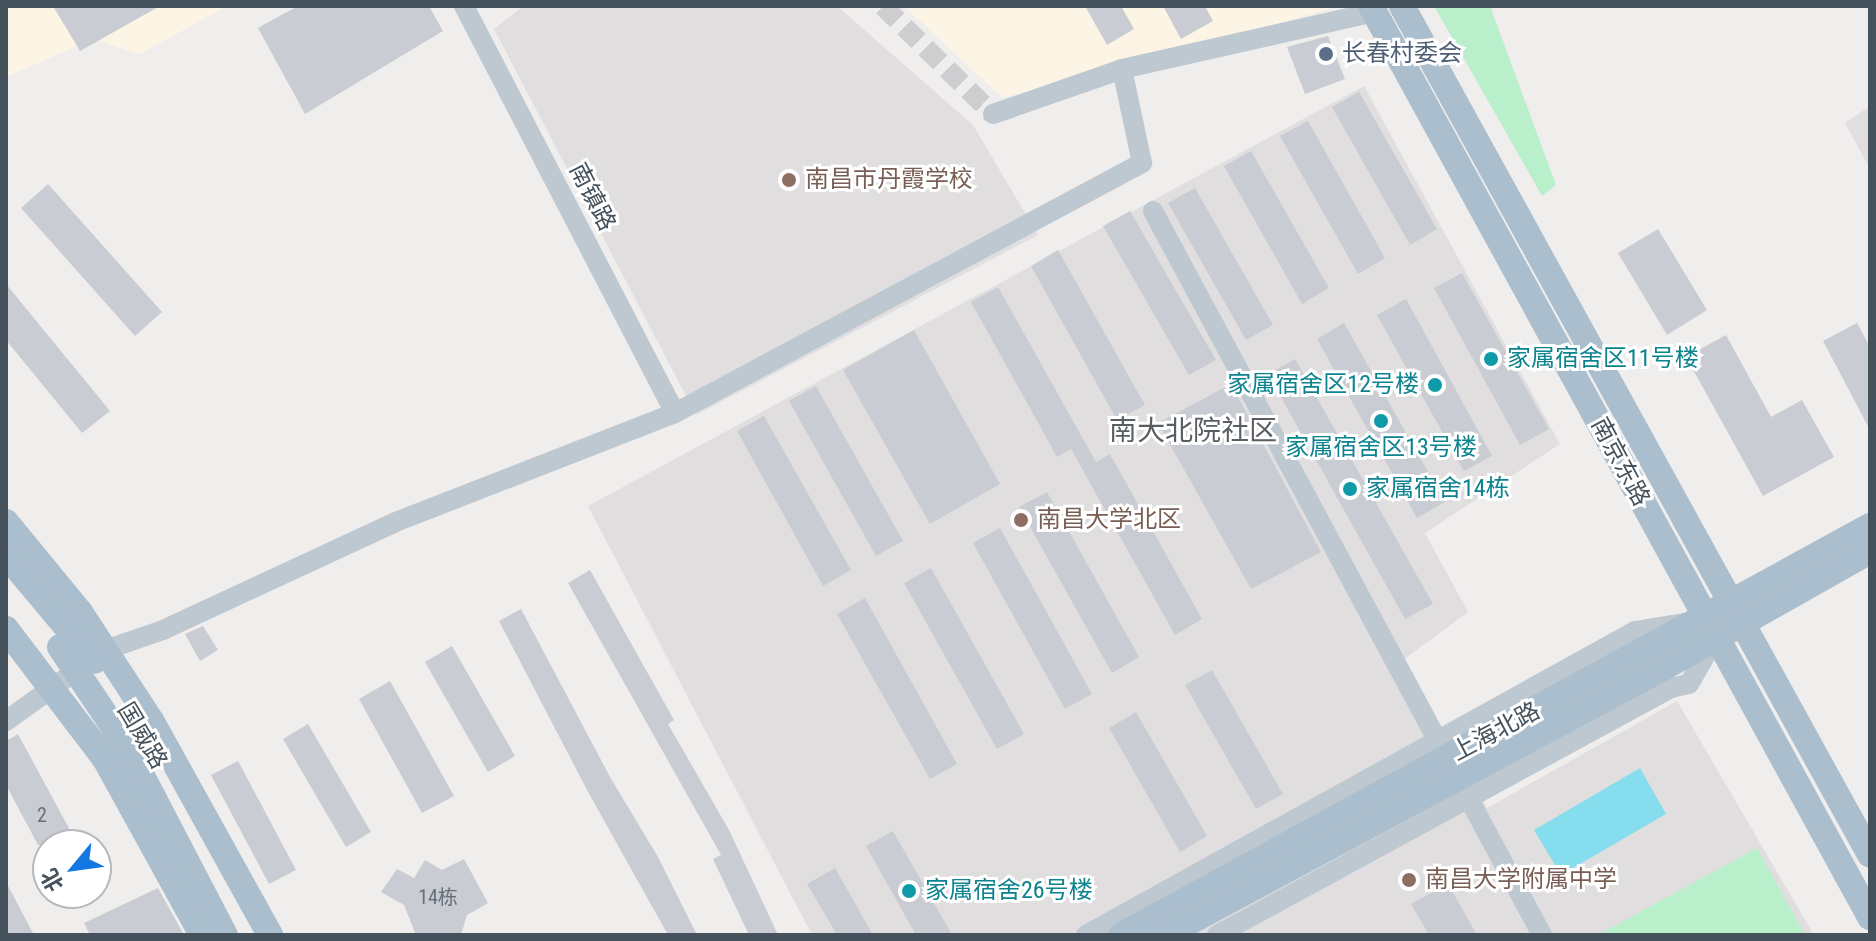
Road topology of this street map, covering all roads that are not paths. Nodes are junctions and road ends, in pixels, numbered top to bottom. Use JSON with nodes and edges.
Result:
{"nodes":[{"id":1,"x":464,"y":6,"type":"edge"},
{"id":2,"x":1402,"y":6,"type":"edge"},
{"id":3,"x":1373,"y":9,"type":"edge"},
{"id":4,"x":1122,"y":69,"type":"junction"},
{"id":5,"x":993,"y":114,"type":"dead end"},
{"id":6,"x":1153,"y":211,"type":"dead end"},
{"id":7,"x":675,"y":413,"type":"junction"},
{"id":8,"x":6,"y":522,"type":"edge"},
{"id":9,"x":1870,"y":526,"type":"edge"},
{"id":10,"x":1870,"y":551,"type":"edge"},
{"id":11,"x":6,"y":555,"type":"edge"},
{"id":12,"x":6,"y":583,"type":"edge"},
{"id":13,"x":1739,"y":612,"type":"junction"},
{"id":14,"x":6,"y":629,"type":"edge"},
{"id":15,"x":1710,"y":629,"type":"junction"},
{"id":16,"x":92,"y":659,"type":"junction"},
{"id":17,"x":53,"y":690,"type":"junction"},
{"id":18,"x":6,"y":721,"type":"edge"},
{"id":19,"x":1451,"y":772,"type":"junction"},
{"id":20,"x":1870,"y":855,"type":"edge"},
{"id":21,"x":1870,"y":917,"type":"edge"},
{"id":22,"x":202,"y":935,"type":"edge"},
{"id":23,"x":225,"y":935,"type":"edge"},
{"id":24,"x":251,"y":935,"type":"edge"},
{"id":25,"x":270,"y":935,"type":"edge"},
{"id":26,"x":1086,"y":935,"type":"edge"},
{"id":27,"x":1122,"y":935,"type":"edge"},
{"id":28,"x":1165,"y":935,"type":"edge"},
{"id":29,"x":1217,"y":935,"type":"edge"},
{"id":30,"x":1542,"y":935,"type":"edge"}],
"edges":[{"from":1,"to":7,"type":"street","name":"南镇路"},
{"from":2,"to":13,"type":"main road","name":"南京东路"},
{"from":3,"to":4,"type":"street"},
{"from":3,"to":15,"type":"main road","name":"南京东路"},
{"from":4,"to":5,"type":"street"},
{"from":4,"to":7,"type":"street"},
{"from":6,"to":19,"type":"street"},
{"from":7,"to":16,"type":"street"},
{"from":8,"to":16,"type":"main road"},
{"from":9,"to":13,"type":"main road","name":"上海北路"},
{"from":10,"to":13,"type":"main road","name":"上海北路"},
{"from":11,"to":16,"type":"main road","name":"国威路"},
{"from":12,"to":16,"type":"main road","name":"国威路"},
{"from":13,"to":15,"type":"main road","name":"上海北路"},
{"from":13,"to":20,"type":"main road","name":"南京东路"},
{"from":14,"to":17,"type":"main road"},
{"from":15,"to":19,"type":"main road","name":"上海北路"},
{"from":15,"to":19,"type":"street"},
{"from":15,"to":21,"type":"main road","name":"南京东路"},
{"from":16,"to":17,"type":"street"},
{"from":16,"to":23,"type":"main road","name":"国威路"},
{"from":16,"to":24,"type":"main road","name":"国威路"},
{"from":16,"to":25,"type":"main road"},
{"from":17,"to":18,"type":"street"},
{"from":17,"to":22,"type":"main road"},
{"from":19,"to":26,"type":"street"},
{"from":19,"to":27,"type":"main road","name":"上海北路"},
{"from":19,"to":28,"type":"main road","name":"上海北路"},
{"from":19,"to":29,"type":"street"},
{"from":19,"to":30,"type":"street"}]}
